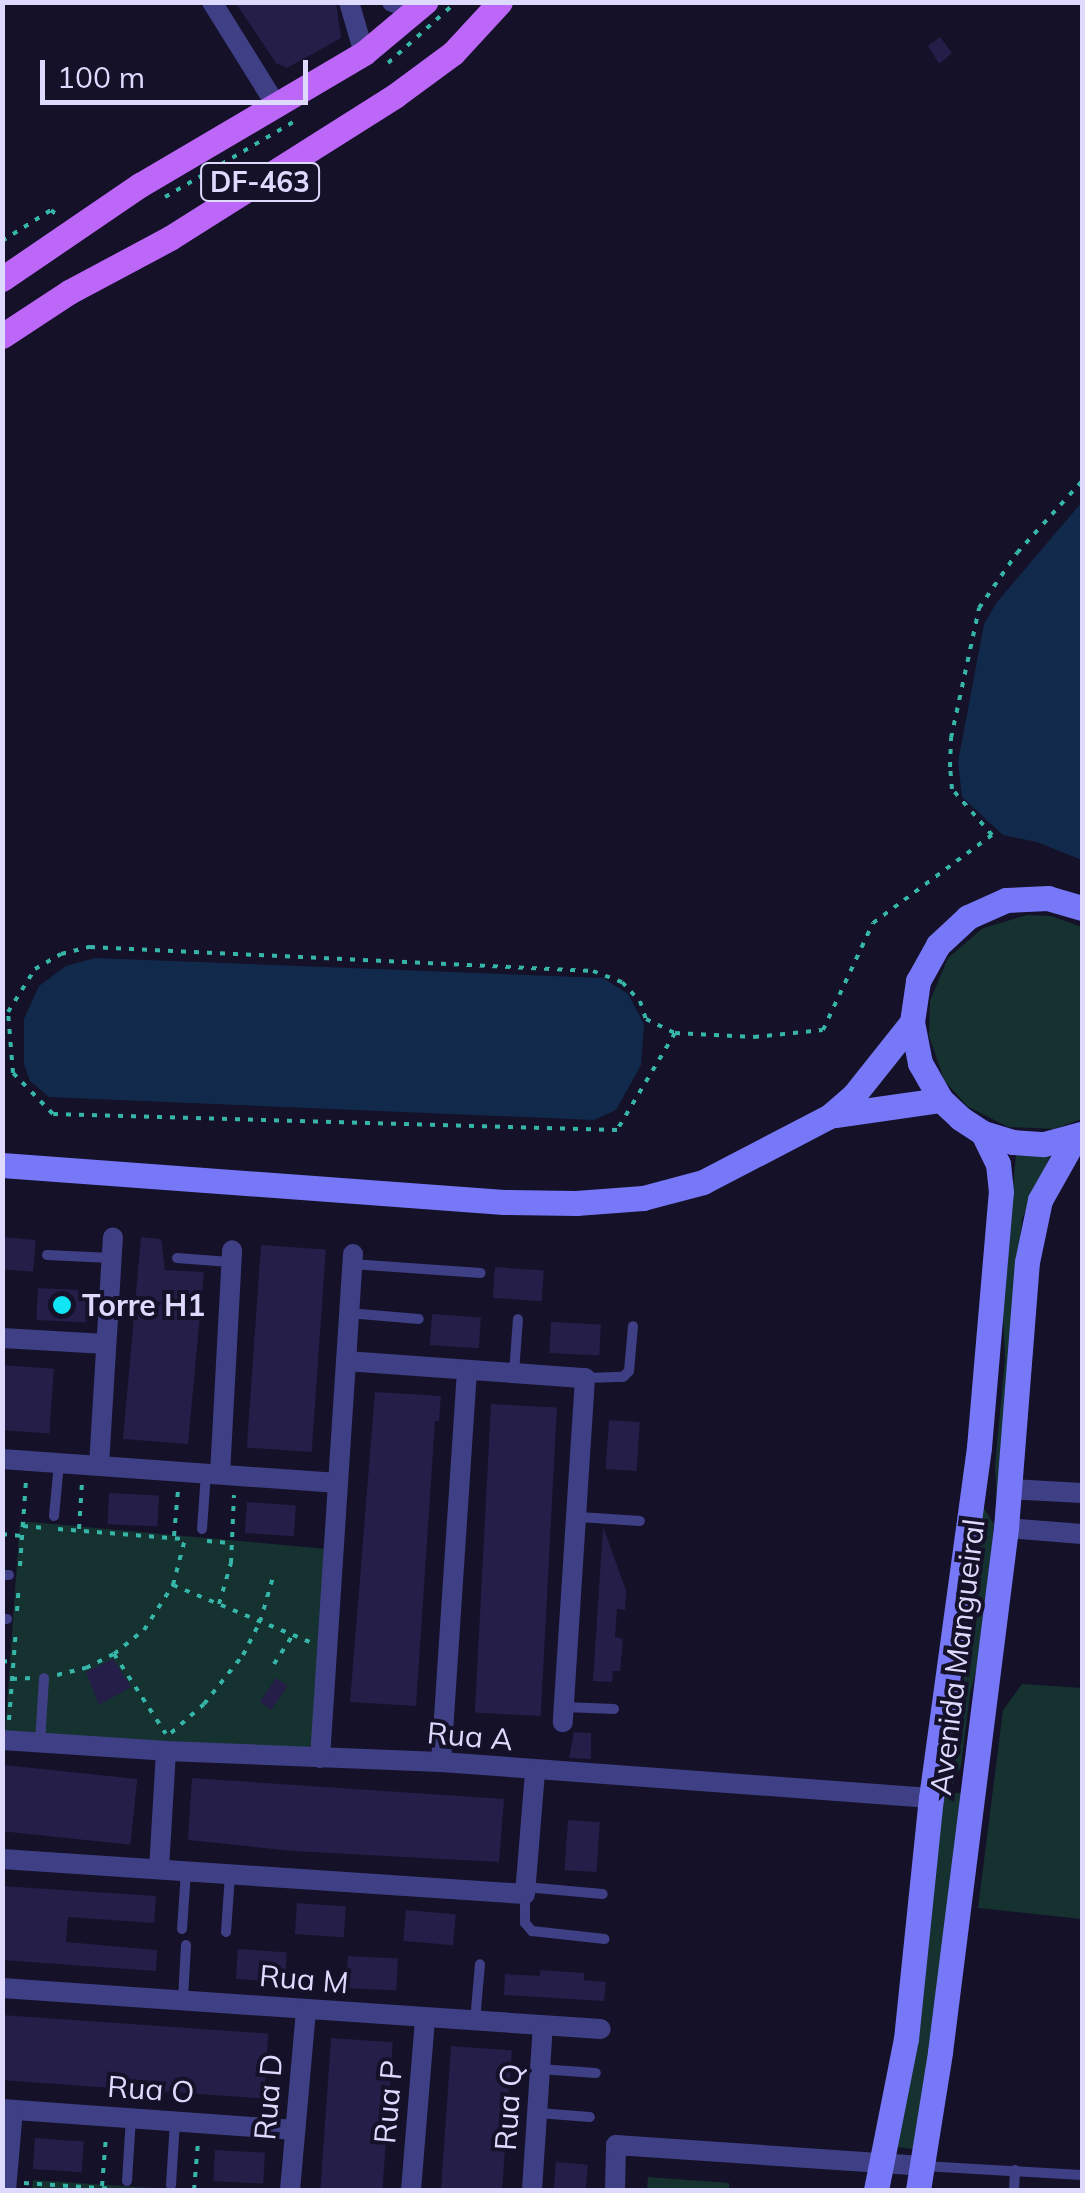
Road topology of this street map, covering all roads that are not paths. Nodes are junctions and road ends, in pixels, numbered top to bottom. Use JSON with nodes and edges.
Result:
{"nodes":[{"id":1,"x":212,"y":2,"type":"edge"},
{"id":2,"x":349,"y":2,"type":"edge"},
{"id":3,"x":392,"y":2,"type":"edge"},
{"id":4,"x":500,"y":2,"type":"edge"},
{"id":5,"x":422,"y":6,"type":"edge"},
{"id":6,"x":364,"y":52,"type":"junction"},
{"id":7,"x":276,"y":106,"type":"junction"},
{"id":8,"x":2,"y":279,"type":"edge"},
{"id":9,"x":2,"y":336,"type":"edge"},
{"id":10,"x":1082,"y":908,"type":"edge"},
{"id":11,"x":912,"y":1022,"type":"junction"},
{"id":12,"x":940,"y":1100,"type":"junction"},
{"id":13,"x":830,"y":1116,"type":"junction"},
{"id":14,"x":983,"y":1133,"type":"junction"},
{"id":15,"x":1079,"y":1136,"type":"edge"},
{"id":16,"x":2,"y":1165,"type":"edge"},
{"id":17,"x":112,"y":1247,"type":"joint"},
{"id":18,"x":47,"y":1255,"type":"dead end"},
{"id":19,"x":232,"y":1256,"type":"joint"},
{"id":20,"x":177,"y":1258,"type":"dead end"},
{"id":21,"x":352,"y":1259,"type":"joint"},
{"id":22,"x":481,"y":1273,"type":"dead end"},
{"id":23,"x":348,"y":1312,"type":"junction"},
{"id":24,"x":419,"y":1319,"type":"dead end"},
{"id":25,"x":518,"y":1319,"type":"dead end"},
{"id":26,"x":633,"y":1326,"type":"dead end"},
{"id":27,"x":2,"y":1338,"type":"edge"},
{"id":28,"x":106,"y":1344,"type":"junction"},
{"id":29,"x":346,"y":1361,"type":"junction"},
{"id":30,"x":467,"y":1372,"type":"junction"},
{"id":31,"x":514,"y":1373,"type":"junction"},
{"id":32,"x":585,"y":1378,"type":"junction"},
{"id":33,"x":979,"y":1447,"type":"junction"},
{"id":34,"x":2,"y":1459,"type":"edge"},
{"id":35,"x":59,"y":1462,"type":"junction"},
{"id":36,"x":91,"y":1464,"type":"junction"},
{"id":37,"x":220,"y":1474,"type":"junction"},
{"id":38,"x":338,"y":1483,"type":"junction"},
{"id":39,"x":1009,"y":1489,"type":"junction"},
{"id":40,"x":1082,"y":1493,"type":"edge"},
{"id":41,"x":54,"y":1516,"type":"dead end"},
{"id":42,"x":579,"y":1517,"type":"junction"},
{"id":43,"x":640,"y":1521,"type":"dead end"},
{"id":44,"x":1006,"y":1528,"type":"junction"},
{"id":45,"x":202,"y":1529,"type":"dead end"},
{"id":46,"x":1082,"y":1534,"type":"edge"},
{"id":47,"x":44,"y":1678,"type":"road end"},
{"id":48,"x":614,"y":1710,"type":"dead end"},
{"id":49,"x":564,"y":1714,"type":"joint"},
{"id":50,"x":5,"y":1740,"type":"edge"},
{"id":51,"x":40,"y":1742,"type":"junction"},
{"id":52,"x":166,"y":1752,"type":"junction"},
{"id":53,"x":320,"y":1758,"type":"junction"},
{"id":54,"x":441,"y":1762,"type":"junction"},
{"id":55,"x":536,"y":1772,"type":"junction"},
{"id":56,"x":976,"y":1777,"type":"junction"},
{"id":57,"x":932,"y":1798,"type":"junction"},
{"id":58,"x":2,"y":1859,"type":"edge"},
{"id":59,"x":159,"y":1869,"type":"junction"},
{"id":60,"x":186,"y":1872,"type":"junction"},
{"id":61,"x":230,"y":1875,"type":"junction"},
{"id":62,"x":525,"y":1890,"type":"junction"},
{"id":63,"x":603,"y":1894,"type":"dead end"},
{"id":64,"x":182,"y":1929,"type":"dead end"},
{"id":65,"x":226,"y":1932,"type":"dead end"},
{"id":66,"x":604,"y":1938,"type":"dead end"},
{"id":67,"x":186,"y":1945,"type":"dead end"},
{"id":68,"x":480,"y":1964,"type":"dead end"},
{"id":69,"x":2,"y":1988,"type":"edge"},
{"id":70,"x":183,"y":1999,"type":"junction"},
{"id":71,"x":306,"y":2010,"type":"junction"},
{"id":72,"x":424,"y":2018,"type":"junction"},
{"id":73,"x":476,"y":2021,"type":"junction"},
{"id":74,"x":544,"y":2026,"type":"junction"},
{"id":75,"x":601,"y":2028,"type":"dead end"},
{"id":76,"x":906,"y":2039,"type":"junction"},
{"id":77,"x":940,"y":2052,"type":"junction"},
{"id":78,"x":540,"y":2069,"type":"junction"},
{"id":79,"x":596,"y":2073,"type":"dead end"},
{"id":80,"x":8,"y":2110,"type":"edge"},
{"id":81,"x":538,"y":2113,"type":"junction"},
{"id":82,"x":590,"y":2116,"type":"dead end"},
{"id":83,"x":132,"y":2118,"type":"junction"},
{"id":84,"x":175,"y":2121,"type":"junction"},
{"id":85,"x":295,"y":2130,"type":"junction"},
{"id":86,"x":881,"y":2162,"type":"junction"},
{"id":87,"x":1015,"y":2170,"type":"junction"},
{"id":88,"x":1082,"y":2174,"type":"edge"},
{"id":89,"x":920,"y":2178,"type":"edge"},
{"id":90,"x":124,"y":2185,"type":"edge"},
{"id":91,"x":171,"y":2185,"type":"dead end"},
{"id":92,"x":6,"y":2186,"type":"edge"},
{"id":93,"x":290,"y":2190,"type":"edge"},
{"id":94,"x":411,"y":2190,"type":"edge"},
{"id":95,"x":532,"y":2190,"type":"edge"},
{"id":96,"x":615,"y":2190,"type":"edge"},
{"id":97,"x":876,"y":2190,"type":"edge"},
{"id":98,"x":1014,"y":2190,"type":"edge"}],
"edges":[{"from":1,"to":7,"type":"street"},
{"from":2,"to":6,"type":"street"},
{"from":3,"to":5,"type":"street"},
{"from":4,"to":9,"type":"main road","number":"DF-463"},
{"from":5,"to":6,"type":"main road","number":"DF-463"},
{"from":6,"to":7,"type":"main road","number":"DF-463"},
{"from":7,"to":8,"type":"main road","number":"DF-463"},
{"from":10,"to":11,"type":"street"},
{"from":11,"to":12,"type":"street"},
{"from":11,"to":13,"type":"street"},
{"from":12,"to":13,"type":"street"},
{"from":12,"to":14,"type":"street"},
{"from":13,"to":16,"type":"street"},
{"from":14,"to":15,"type":"street"},
{"from":14,"to":33,"type":"street","name":"Avenida Mangueiral"},
{"from":15,"to":39,"type":"street","name":"Avenida Mangueiral"},
{"from":17,"to":18,"type":"lane"},
{"from":17,"to":28,"type":"street"},
{"from":19,"to":20,"type":"lane"},
{"from":19,"to":37,"type":"street"},
{"from":21,"to":22,"type":"lane"},
{"from":21,"to":23,"type":"street"},
{"from":23,"to":24,"type":"lane"},
{"from":23,"to":29,"type":"street"},
{"from":25,"to":31,"type":"lane"},
{"from":26,"to":32,"type":"lane"},
{"from":27,"to":28,"type":"street"},
{"from":28,"to":36,"type":"street"},
{"from":29,"to":30,"type":"street"},
{"from":29,"to":38,"type":"street"},
{"from":30,"to":31,"type":"street"},
{"from":30,"to":54,"type":"street"},
{"from":31,"to":32,"type":"street"},
{"from":32,"to":42,"type":"street"},
{"from":33,"to":44,"type":"street"},
{"from":33,"to":57,"type":"street","name":"Avenida Mangueiral"},
{"from":34,"to":35,"type":"street"},
{"from":35,"to":36,"type":"street"},
{"from":35,"to":41,"type":"lane"},
{"from":36,"to":37,"type":"street"},
{"from":37,"to":38,"type":"street"},
{"from":37,"to":45,"type":"lane"},
{"from":38,"to":53,"type":"street"},
{"from":39,"to":40,"type":"street"},
{"from":39,"to":44,"type":"street","name":"Avenida Mangueiral"},
{"from":42,"to":43,"type":"lane"},
{"from":42,"to":49,"type":"street"},
{"from":44,"to":46,"type":"street"},
{"from":44,"to":56,"type":"street","name":"Avenida Mangueiral"},
{"from":47,"to":51,"type":"lane"},
{"from":48,"to":49,"type":"lane"},
{"from":50,"to":51,"type":"street","name":"Rua A"},
{"from":51,"to":52,"type":"street","name":"Rua A"},
{"from":52,"to":53,"type":"street","name":"Rua A"},
{"from":52,"to":59,"type":"street"},
{"from":53,"to":54,"type":"street","name":"Rua A"},
{"from":54,"to":55,"type":"street","name":"Rua A"},
{"from":55,"to":57,"type":"street","name":"Rua A"},
{"from":55,"to":62,"type":"street"},
{"from":56,"to":57,"type":"street"},
{"from":56,"to":77,"type":"street","name":"Avenida Mangueiral"},
{"from":57,"to":76,"type":"street","name":"Avenida Mangueiral"},
{"from":58,"to":59,"type":"street"},
{"from":59,"to":60,"type":"street"},
{"from":60,"to":61,"type":"street"},
{"from":60,"to":64,"type":"lane"},
{"from":61,"to":62,"type":"street"},
{"from":61,"to":65,"type":"lane"},
{"from":62,"to":63,"type":"lane"},
{"from":62,"to":66,"type":"lane"},
{"from":67,"to":70,"type":"lane"},
{"from":68,"to":73,"type":"lane"},
{"from":69,"to":70,"type":"street","name":"Rua M"},
{"from":70,"to":71,"type":"street","name":"Rua M"},
{"from":71,"to":72,"type":"street","name":"Rua M"},
{"from":71,"to":85,"type":"street","name":"Rua D"},
{"from":72,"to":73,"type":"street","name":"Rua M"},
{"from":72,"to":94,"type":"street","name":"Rua P"},
{"from":73,"to":74,"type":"street","name":"Rua M"},
{"from":74,"to":75,"type":"street","name":"Rua M"},
{"from":74,"to":78,"type":"street","name":"Rua Q"},
{"from":76,"to":77,"type":"street"},
{"from":76,"to":86,"type":"street","name":"Avenida Mangueiral"},
{"from":77,"to":89,"type":"street","name":"Avenida Mangueiral"},
{"from":78,"to":79,"type":"lane"},
{"from":78,"to":81,"type":"street","name":"Rua Q"},
{"from":80,"to":83,"type":"street","name":"Rua O"},
{"from":80,"to":92,"type":"street"},
{"from":81,"to":82,"type":"lane"},
{"from":81,"to":95,"type":"street","name":"Rua Q"},
{"from":83,"to":84,"type":"street","name":"Rua O"},
{"from":83,"to":90,"type":"lane"},
{"from":84,"to":85,"type":"street","name":"Rua O"},
{"from":84,"to":91,"type":"lane"},
{"from":85,"to":93,"type":"street","name":"Rua D"},
{"from":86,"to":89,"type":"street"},
{"from":86,"to":96,"type":"street"},
{"from":86,"to":97,"type":"street","name":"Avenida Mangueiral"},
{"from":87,"to":88,"type":"lane"},
{"from":87,"to":89,"type":"lane"},
{"from":87,"to":98,"type":"lane"}]}
